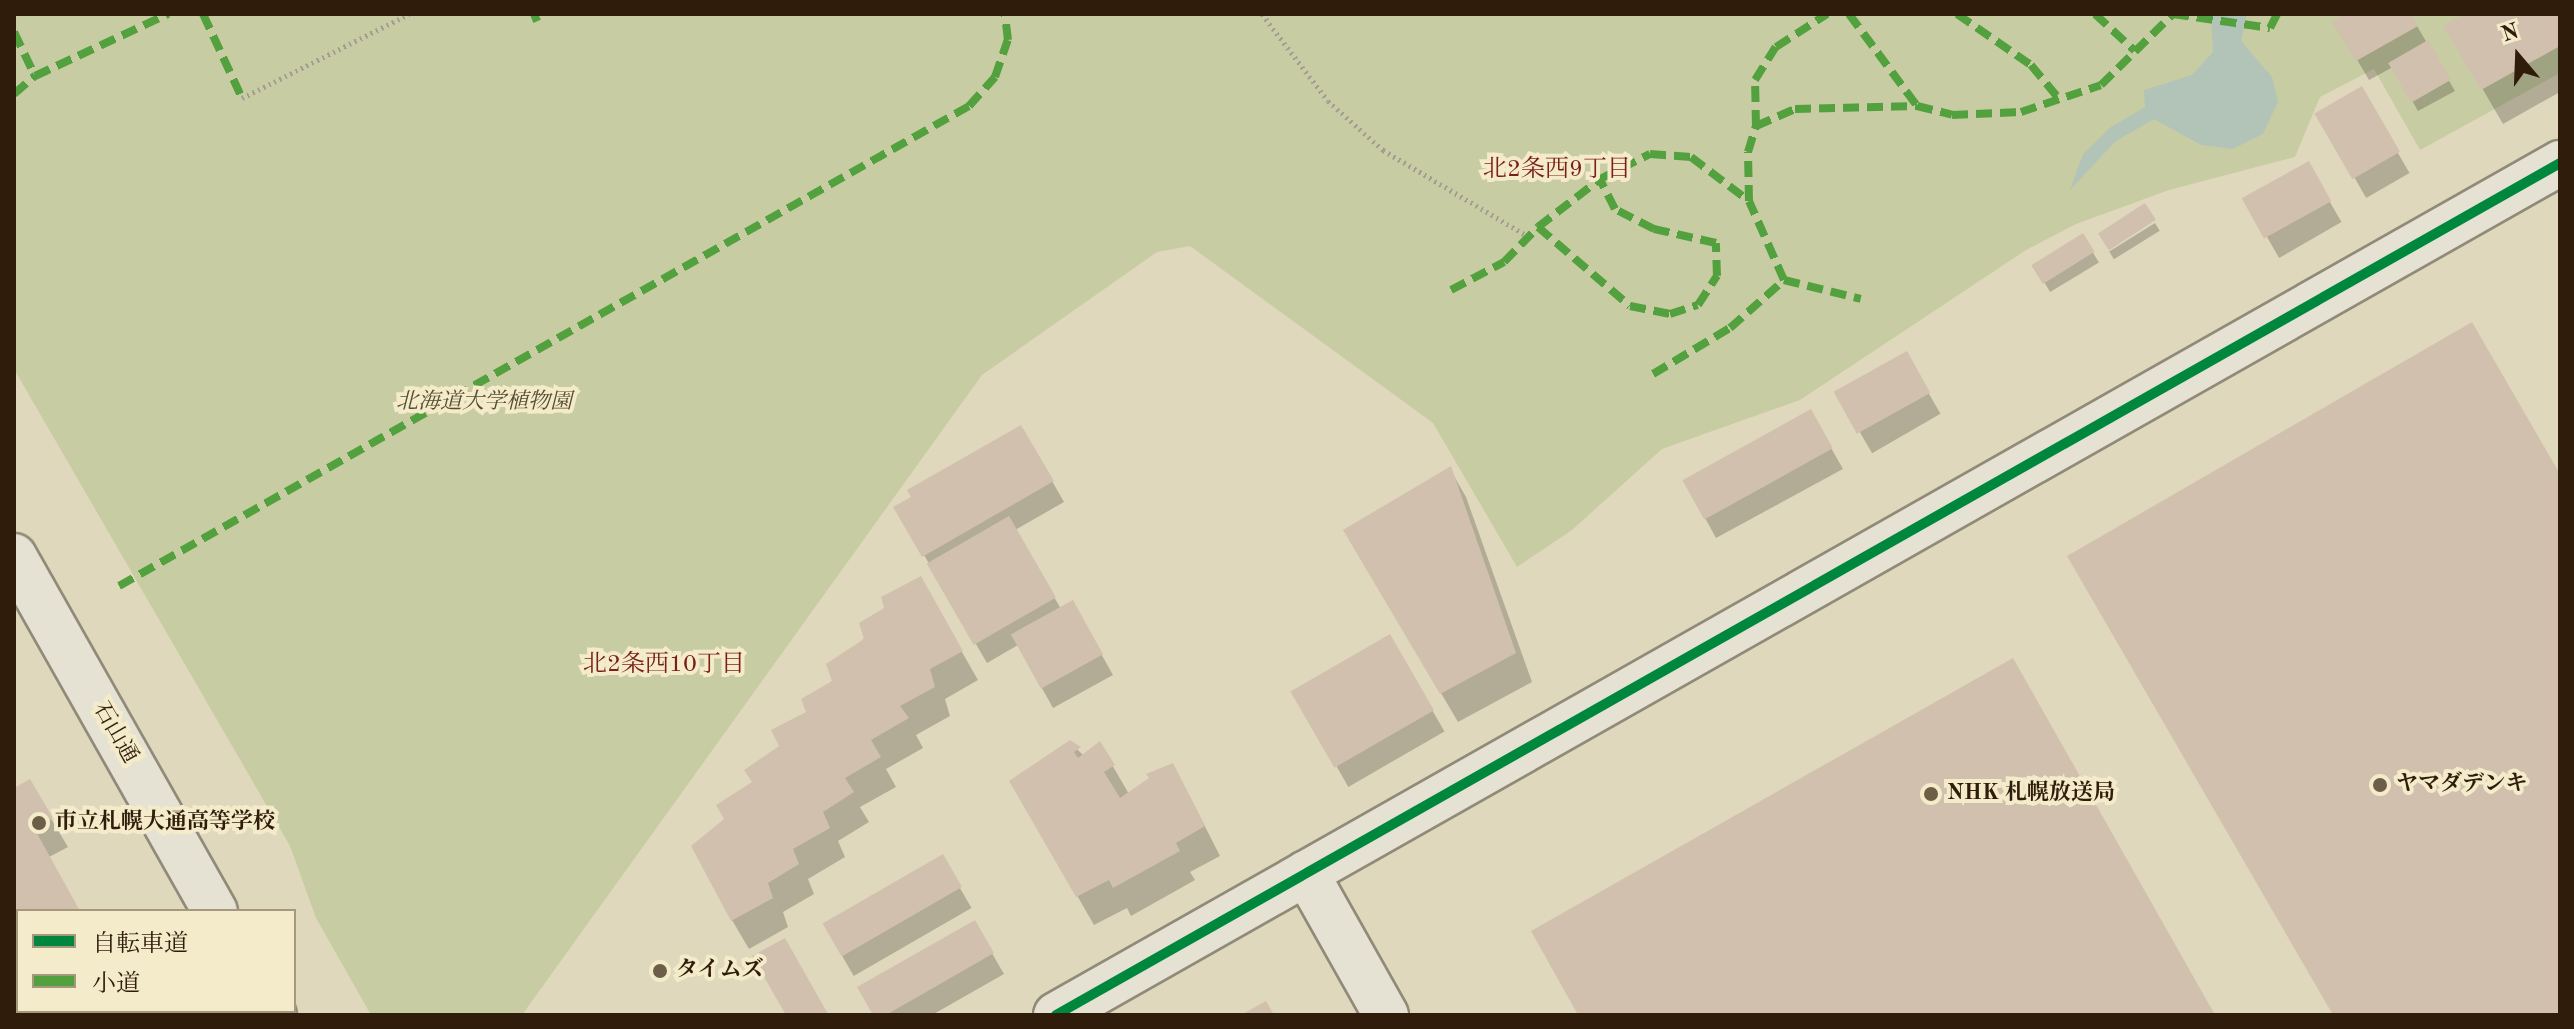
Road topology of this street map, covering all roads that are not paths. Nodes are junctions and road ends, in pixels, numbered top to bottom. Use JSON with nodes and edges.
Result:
{"nodes":[{"id":1,"x":2560,"y":163,"type":"edge"},
{"id":2,"x":14,"y":556,"type":"edge"},
{"id":3,"x":1306,"y":873,"type":"junction"},
{"id":4,"x":214,"y":909,"type":"edge"},
{"id":5,"x":1056,"y":1015,"type":"edge"},
{"id":6,"x":1386,"y":1015,"type":"edge"}],
"edges":[{"from":1,"to":3,"type":"street"},
{"from":2,"to":4,"type":"street","name":"石山通"},
{"from":3,"to":5,"type":"street"},
{"from":3,"to":6,"type":"street"}]}
